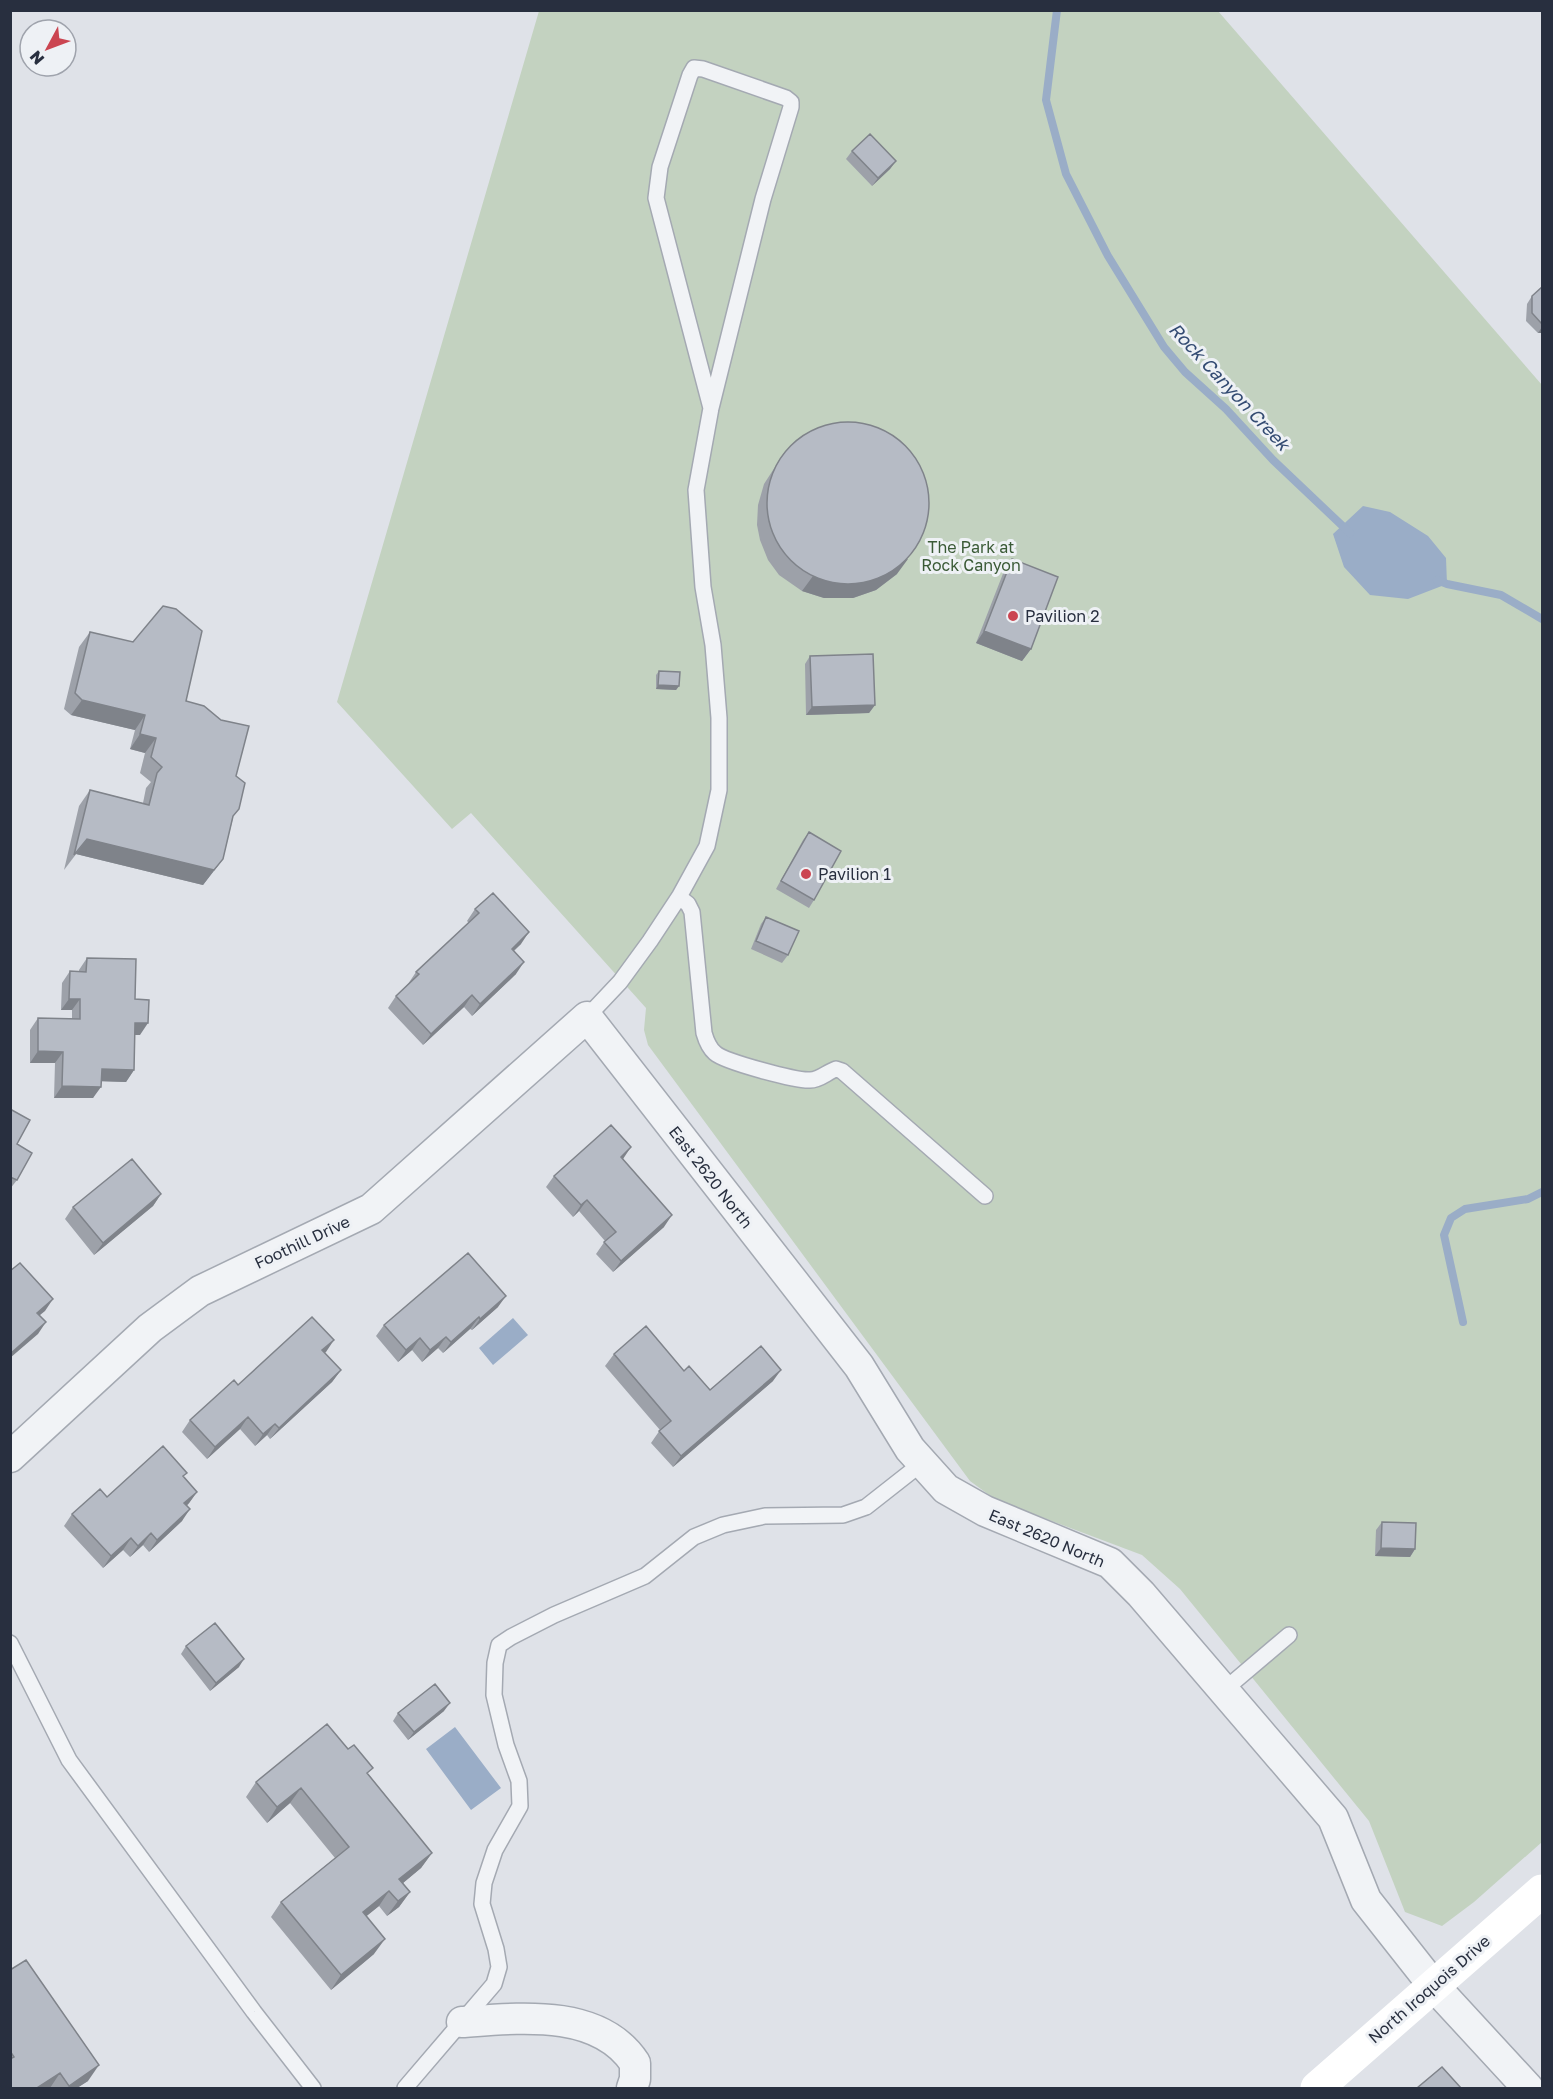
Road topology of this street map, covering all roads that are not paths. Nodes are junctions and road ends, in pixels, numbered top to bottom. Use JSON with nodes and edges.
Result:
{"nodes":[{"id":1,"x":711,"y":408,"type":"junction"},
{"id":2,"x":679,"y":897,"type":"junction"},
{"id":3,"x":587,"y":1017,"type":"junction"},
{"id":4,"x":985,"y":1196,"type":"dead end"},
{"id":5,"x":10,"y":1457,"type":"edge"},
{"id":6,"x":922,"y":1463,"type":"junction"},
{"id":7,"x":1288,"y":1635,"type":"dead end"},
{"id":8,"x":10,"y":1643,"type":"edge"},
{"id":9,"x":1223,"y":1691,"type":"junction"},
{"id":10,"x":1542,"y":1891,"type":"edge"},
{"id":11,"x":1433,"y":1985,"type":"junction"},
{"id":12,"x":462,"y":2022,"type":"junction"},
{"id":13,"x":314,"y":2088,"type":"edge"},
{"id":14,"x":405,"y":2088,"type":"edge"},
{"id":15,"x":632,"y":2088,"type":"edge"},
{"id":16,"x":1317,"y":2088,"type":"edge"},
{"id":17,"x":1528,"y":2088,"type":"edge"}],
"edges":[{"from":1,"to":1,"type":"lane"},
{"from":1,"to":2,"type":"lane"},
{"from":2,"to":3,"type":"lane"},
{"from":2,"to":4,"type":"lane"},
{"from":3,"to":5,"type":"street","name":"Foothill Drive"},
{"from":3,"to":6,"type":"street","name":"East 2620 North"},
{"from":6,"to":9,"type":"street","name":"East 2620 North"},
{"from":6,"to":12,"type":"lane"},
{"from":7,"to":9,"type":"lane"},
{"from":8,"to":13,"type":"lane"},
{"from":9,"to":11,"type":"street","name":"East 2620 North"},
{"from":10,"to":11,"type":"street","name":"North Iroquois Drive"},
{"from":11,"to":16,"type":"street","name":"North Iroquois Drive"},
{"from":11,"to":17,"type":"street","name":"East 2620 North"},
{"from":12,"to":14,"type":"lane"},
{"from":12,"to":15,"type":"street"}]}
